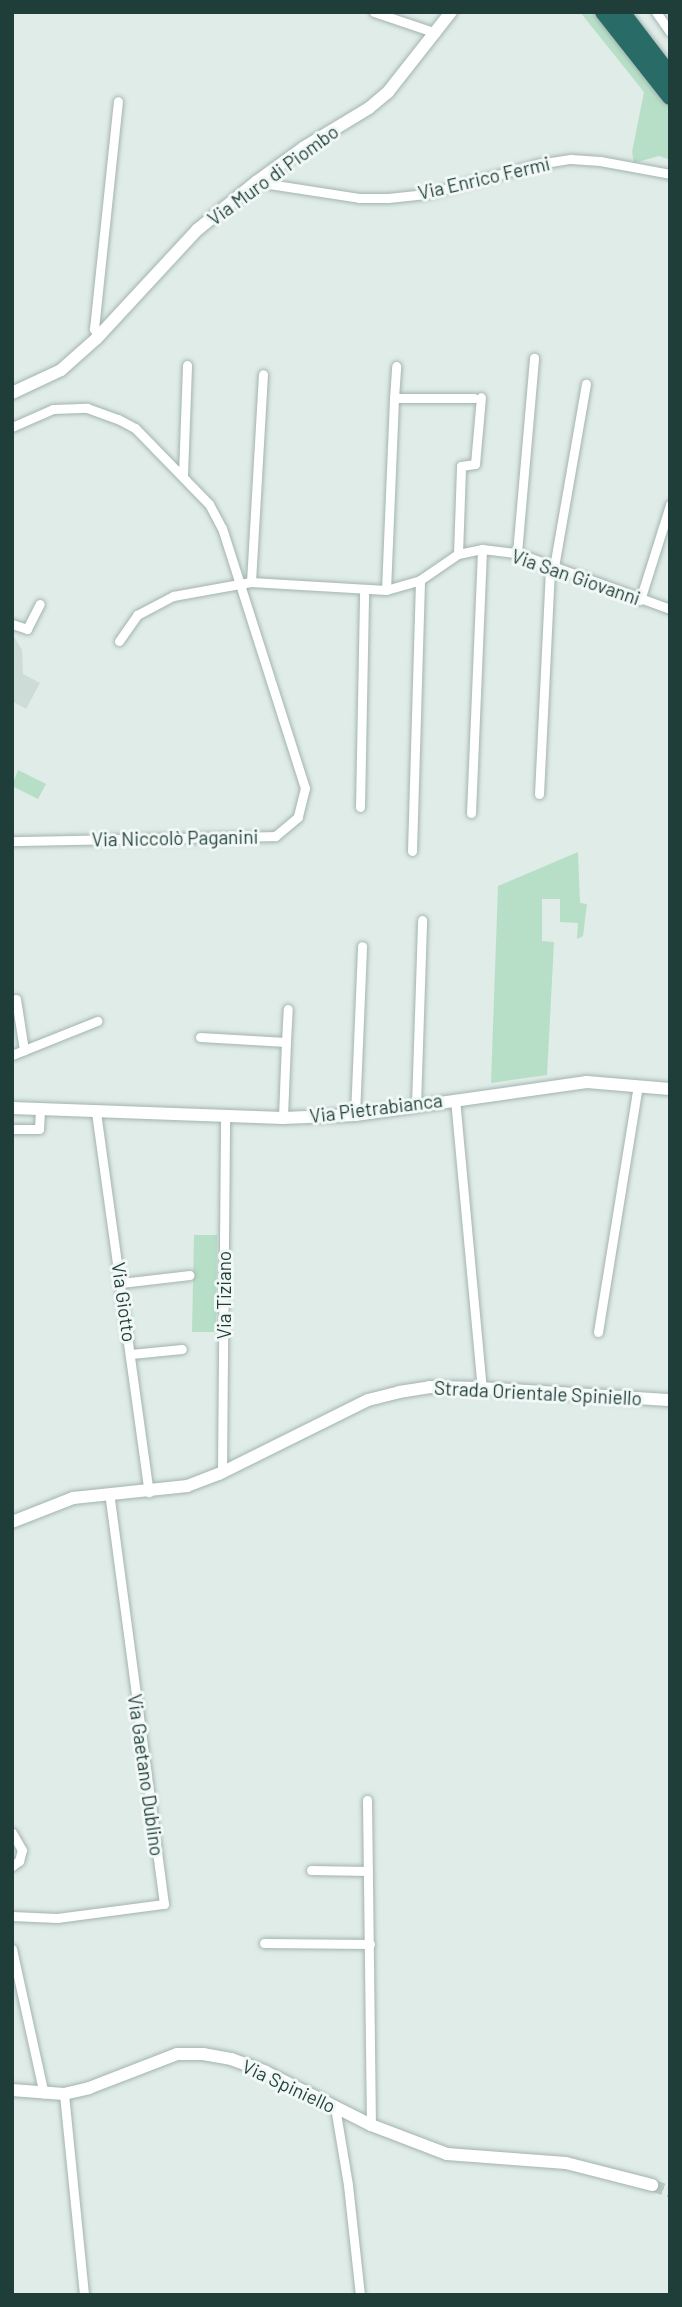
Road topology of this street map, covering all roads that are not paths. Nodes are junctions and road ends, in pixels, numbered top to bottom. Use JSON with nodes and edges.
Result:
{"nodes":[{"id":1,"x":374,"y":12,"type":"edge"},
{"id":2,"x":451,"y":12,"type":"edge"},
{"id":3,"x":603,"y":12,"type":"edge"},
{"id":4,"x":622,"y":12,"type":"edge"},
{"id":5,"x":656,"y":12,"type":"edge"},
{"id":6,"x":670,"y":32,"type":"edge"},
{"id":7,"x":436,"y":33,"type":"junction"},
{"id":8,"x":670,"y":75,"type":"edge"},
{"id":9,"x":670,"y":97,"type":"edge"},
{"id":10,"x":118,"y":101,"type":"dead end"},
{"id":11,"x":670,"y":174,"type":"edge"},
{"id":12,"x":256,"y":182,"type":"junction"},
{"id":13,"x":99,"y":336,"type":"junction"},
{"id":14,"x":534,"y":358,"type":"dead end"},
{"id":15,"x":187,"y":365,"type":"dead end"},
{"id":16,"x":396,"y":366,"type":"dead end"},
{"id":17,"x":263,"y":374,"type":"dead end"},
{"id":18,"x":586,"y":384,"type":"dead end"},
{"id":19,"x":12,"y":393,"type":"edge"},
{"id":20,"x":394,"y":398,"type":"junction"},
{"id":21,"x":12,"y":427,"type":"edge"},
{"id":22,"x":183,"y":475,"type":"junction"},
{"id":23,"x":670,"y":505,"type":"edge"},
{"id":24,"x":482,"y":549,"type":"junction"},
{"id":25,"x":517,"y":553,"type":"junction"},
{"id":26,"x":458,"y":554,"type":"junction"},
{"id":27,"x":552,"y":566,"type":"junction"},
{"id":28,"x":420,"y":580,"type":"junction"},
{"id":29,"x":246,"y":583,"type":"junction"},
{"id":30,"x":386,"y":590,"type":"junction"},
{"id":31,"x":364,"y":591,"type":"junction"},
{"id":32,"x":640,"y":600,"type":"junction"},
{"id":33,"x":40,"y":604,"type":"dead end"},
{"id":34,"x":670,"y":609,"type":"edge"},
{"id":35,"x":12,"y":624,"type":"edge"},
{"id":36,"x":119,"y":641,"type":"dead end"},
{"id":37,"x":539,"y":794,"type":"dead end"},
{"id":38,"x":360,"y":807,"type":"dead end"},
{"id":39,"x":471,"y":813,"type":"dead end"},
{"id":40,"x":12,"y":841,"type":"edge"},
{"id":41,"x":412,"y":851,"type":"dead end"},
{"id":42,"x":422,"y":920,"type":"dead end"},
{"id":43,"x":362,"y":946,"type":"dead end"},
{"id":44,"x":16,"y":999,"type":"dead end"},
{"id":45,"x":288,"y":1009,"type":"dead end"},
{"id":46,"x":97,"y":1021,"type":"dead end"},
{"id":47,"x":200,"y":1037,"type":"dead end"},
{"id":48,"x":286,"y":1042,"type":"junction"},
{"id":49,"x":24,"y":1050,"type":"junction"},
{"id":50,"x":12,"y":1055,"type":"edge"},
{"id":51,"x":638,"y":1085,"type":"junction"},
{"id":52,"x":670,"y":1089,"type":"edge"},
{"id":53,"x":455,"y":1099,"type":"junction"},
{"id":54,"x":416,"y":1105,"type":"junction"},
{"id":55,"x":12,"y":1108,"type":"edge"},
{"id":56,"x":40,"y":1109,"type":"junction"},
{"id":57,"x":96,"y":1112,"type":"junction"},
{"id":58,"x":355,"y":1115,"type":"junction"},
{"id":59,"x":225,"y":1118,"type":"junction"},
{"id":60,"x":283,"y":1118,"type":"junction"},
{"id":61,"x":12,"y":1129,"type":"edge"},
{"id":62,"x":190,"y":1275,"type":"dead end"},
{"id":63,"x":121,"y":1283,"type":"junction"},
{"id":64,"x":598,"y":1332,"type":"dead end"},
{"id":65,"x":182,"y":1349,"type":"dead end"},
{"id":66,"x":131,"y":1354,"type":"junction"},
{"id":67,"x":482,"y":1388,"type":"junction"},
{"id":68,"x":670,"y":1400,"type":"edge"},
{"id":69,"x":222,"y":1472,"type":"junction"},
{"id":70,"x":149,"y":1492,"type":"junction"},
{"id":71,"x":109,"y":1493,"type":"junction"},
{"id":72,"x":12,"y":1522,"type":"edge"},
{"id":73,"x":368,"y":1800,"type":"dead end"},
{"id":74,"x":12,"y":1833,"type":"edge"},
{"id":75,"x":12,"y":1866,"type":"edge"},
{"id":76,"x":311,"y":1870,"type":"dead end"},
{"id":77,"x":368,"y":1871,"type":"junction"},
{"id":78,"x":12,"y":1916,"type":"edge"},
{"id":79,"x":264,"y":1943,"type":"dead end"},
{"id":80,"x":370,"y":1944,"type":"junction"},
{"id":81,"x":12,"y":1949,"type":"edge"},
{"id":82,"x":12,"y":2090,"type":"edge"},
{"id":83,"x":44,"y":2094,"type":"junction"},
{"id":84,"x":64,"y":2094,"type":"junction"},
{"id":85,"x":335,"y":2107,"type":"junction"},
{"id":86,"x":371,"y":2125,"type":"junction"},
{"id":87,"x":652,"y":2185,"type":"tunnel mouth"},
{"id":88,"x":84,"y":2295,"type":"edge"},
{"id":89,"x":360,"y":2295,"type":"edge"}],
"edges":[{"from":1,"to":7,"type":"street"},
{"from":2,"to":7,"type":"street","name":"Via Muro di Piombo"},
{"from":3,"to":9,"type":"highway"},
{"from":4,"to":8,"type":"highway"},
{"from":5,"to":6,"type":"street"},
{"from":7,"to":12,"type":"street","name":"Via Muro di Piombo"},
{"from":10,"to":13,"type":"street"},
{"from":11,"to":12,"type":"street","name":"Via Enrico Fermi"},
{"from":12,"to":13,"type":"street","name":"Via Muro di Piombo"},
{"from":13,"to":19,"type":"street","name":"Via Muro di Piombo"},
{"from":14,"to":25,"type":"street"},
{"from":15,"to":22,"type":"street"},
{"from":16,"to":20,"type":"street"},
{"from":17,"to":29,"type":"street"},
{"from":18,"to":27,"type":"street"},
{"from":20,"to":26,"type":"street"},
{"from":20,"to":30,"type":"street"},
{"from":21,"to":22,"type":"street","name":"Via Niccolò Paganini"},
{"from":22,"to":29,"type":"street","name":"Via Niccolò Paganini"},
{"from":23,"to":32,"type":"street"},
{"from":24,"to":25,"type":"street","name":"Via San Giovanni"},
{"from":24,"to":26,"type":"street","name":"Via San Giovanni"},
{"from":24,"to":39,"type":"street"},
{"from":25,"to":27,"type":"street","name":"Via San Giovanni"},
{"from":26,"to":28,"type":"street","name":"Via San Giovanni"},
{"from":27,"to":32,"type":"street","name":"Via San Giovanni"},
{"from":27,"to":37,"type":"street"},
{"from":28,"to":30,"type":"street","name":"Via San Giovanni"},
{"from":28,"to":41,"type":"street"},
{"from":29,"to":31,"type":"street","name":"Via San Giovanni"},
{"from":29,"to":36,"type":"street","name":"Via San Giovanni"},
{"from":29,"to":40,"type":"street","name":"Via Niccolò Paganini"},
{"from":30,"to":31,"type":"street","name":"Via San Giovanni"},
{"from":31,"to":38,"type":"street"},
{"from":32,"to":34,"type":"street","name":"Via San Giovanni"},
{"from":33,"to":35,"type":"street"},
{"from":42,"to":54,"type":"street"},
{"from":43,"to":58,"type":"street"},
{"from":44,"to":49,"type":"street"},
{"from":45,"to":48,"type":"street"},
{"from":46,"to":49,"type":"street"},
{"from":47,"to":48,"type":"street"},
{"from":48,"to":60,"type":"street"},
{"from":49,"to":50,"type":"street"},
{"from":51,"to":52,"type":"street","name":"Via Pietrabianca"},
{"from":51,"to":53,"type":"street","name":"Via Pietrabianca"},
{"from":51,"to":64,"type":"street"},
{"from":53,"to":54,"type":"street","name":"Via Pietrabianca"},
{"from":53,"to":67,"type":"street"},
{"from":54,"to":58,"type":"street","name":"Via Pietrabianca"},
{"from":55,"to":56,"type":"street","name":"Via Pietrabianca"},
{"from":56,"to":57,"type":"street","name":"Via Pietrabianca"},
{"from":56,"to":61,"type":"street"},
{"from":57,"to":59,"type":"street","name":"Via Pietrabianca"},
{"from":57,"to":63,"type":"street","name":"Via Giotto"},
{"from":58,"to":60,"type":"street","name":"Via Pietrabianca"},
{"from":59,"to":60,"type":"street","name":"Via Pietrabianca"},
{"from":59,"to":69,"type":"street","name":"Via Tiziano"},
{"from":62,"to":63,"type":"street"},
{"from":63,"to":66,"type":"street","name":"Via Giotto"},
{"from":65,"to":66,"type":"street"},
{"from":66,"to":70,"type":"street","name":"Via Giotto"},
{"from":67,"to":68,"type":"street","name":"Strada Orientale Spiniello"},
{"from":67,"to":69,"type":"street","name":"Strada Orientale Spiniello"},
{"from":69,"to":70,"type":"street","name":"Strada Orientale Spiniello"},
{"from":70,"to":71,"type":"street","name":"Strada Orientale Spiniello"},
{"from":71,"to":72,"type":"street","name":"Strada Orientale Spiniello"},
{"from":71,"to":78,"type":"street","name":"Via Gaetano Dublino"},
{"from":73,"to":77,"type":"street"},
{"from":74,"to":75,"type":"street"},
{"from":76,"to":77,"type":"street"},
{"from":77,"to":80,"type":"street"},
{"from":79,"to":80,"type":"street"},
{"from":80,"to":86,"type":"street"},
{"from":81,"to":83,"type":"street"},
{"from":82,"to":83,"type":"street","name":"Via Spiniello"},
{"from":83,"to":84,"type":"street","name":"Via Spiniello"},
{"from":84,"to":85,"type":"street","name":"Via Spiniello"},
{"from":84,"to":88,"type":"street"},
{"from":85,"to":86,"type":"street","name":"Via Spiniello"},
{"from":85,"to":89,"type":"street"},
{"from":86,"to":87,"type":"street","name":"Via Spiniello"}]}
